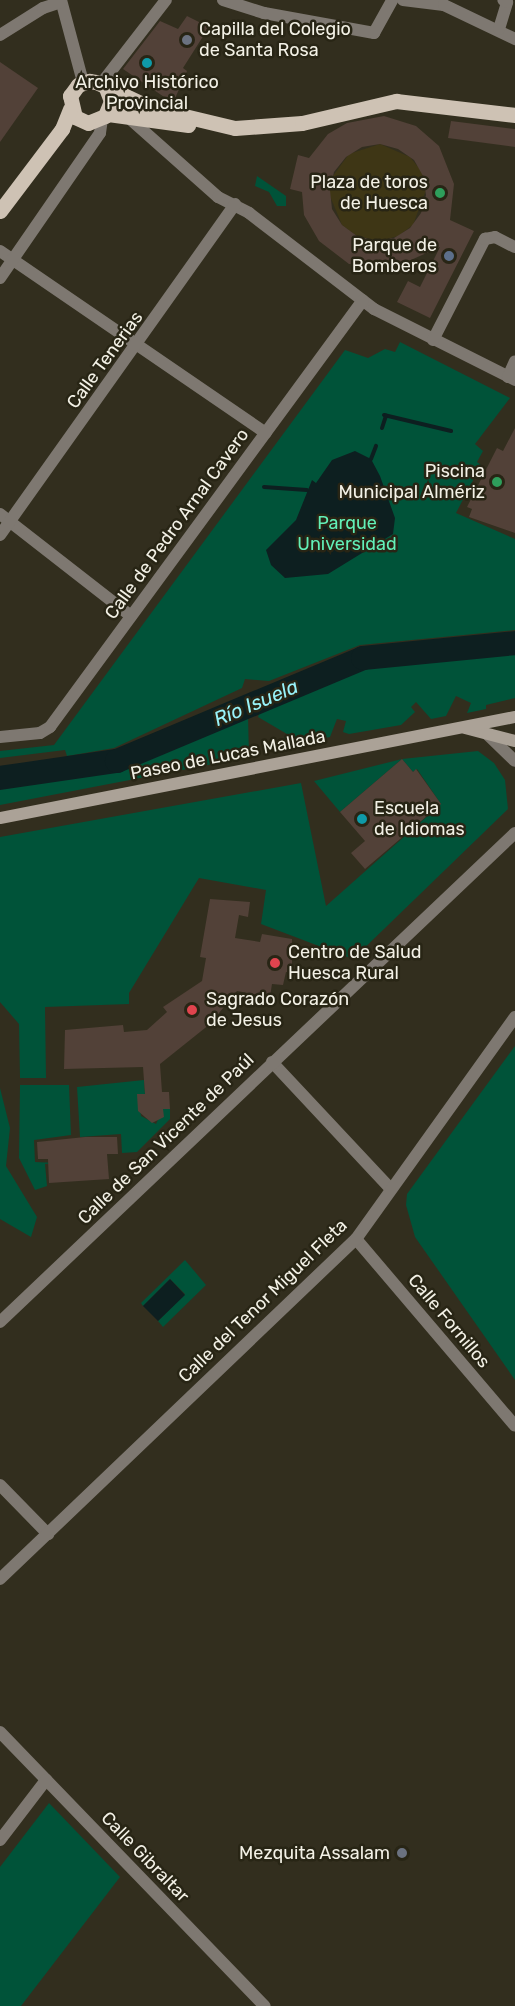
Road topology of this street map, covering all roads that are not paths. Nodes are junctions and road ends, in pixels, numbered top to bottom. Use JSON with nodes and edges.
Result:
{"nodes":[{"id":1,"x":165,"y":0,"type":"edge"},
{"id":2,"x":223,"y":0,"type":"edge"},
{"id":3,"x":392,"y":0,"type":"edge"},
{"id":4,"x":403,"y":0,"type":"edge"},
{"id":5,"x":61,"y":1,"type":"edge"},
{"id":6,"x":505,"y":1,"type":"edge"},
{"id":7,"x":445,"y":2,"type":"edge"},
{"id":8,"x":500,"y":29,"type":"junction"},
{"id":9,"x":0,"y":35,"type":"edge"},
{"id":10,"x":515,"y":39,"type":"edge"},
{"id":11,"x":84,"y":82,"type":"junction"},
{"id":12,"x":104,"y":86,"type":"junction"},
{"id":13,"x":74,"y":114,"type":"junction"},
{"id":14,"x":515,"y":115,"type":"edge"},
{"id":15,"x":105,"y":116,"type":"junction"},
{"id":16,"x":129,"y":118,"type":"junction"},
{"id":17,"x":227,"y":127,"type":"junction"},
{"id":18,"x":236,"y":204,"type":"junction"},
{"id":19,"x":0,"y":211,"type":"edge"},
{"id":20,"x":515,"y":247,"type":"edge"},
{"id":21,"x":0,"y":251,"type":"edge"},
{"id":22,"x":12,"y":260,"type":"junction"},
{"id":23,"x":0,"y":278,"type":"edge"},
{"id":24,"x":363,"y":300,"type":"junction"},
{"id":25,"x":433,"y":340,"type":"junction"},
{"id":26,"x":138,"y":345,"type":"junction"},
{"id":27,"x":515,"y":361,"type":"edge"},
{"id":28,"x":512,"y":379,"type":"edge"},
{"id":29,"x":266,"y":433,"type":"junction"},
{"id":30,"x":5,"y":518,"type":"edge"},
{"id":31,"x":0,"y":535,"type":"edge"},
{"id":32,"x":131,"y":616,"type":"junction"},
{"id":33,"x":515,"y":717,"type":"edge"},
{"id":34,"x":464,"y":728,"type":"junction"},
{"id":35,"x":484,"y":734,"type":"junction"},
{"id":36,"x":0,"y":737,"type":"edge"},
{"id":37,"x":515,"y":741,"type":"edge"},
{"id":38,"x":515,"y":761,"type":"edge"},
{"id":39,"x":0,"y":818,"type":"edge"},
{"id":40,"x":515,"y":824,"type":"edge"},
{"id":41,"x":515,"y":833,"type":"edge"},
{"id":42,"x":486,"y":857,"type":"junction"},
{"id":43,"x":515,"y":1017,"type":"edge"},
{"id":44,"x":272,"y":1062,"type":"junction"},
{"id":45,"x":389,"y":1187,"type":"junction"},
{"id":46,"x":356,"y":1239,"type":"junction"},
{"id":47,"x":0,"y":1321,"type":"edge"},
{"id":48,"x":515,"y":1426,"type":"edge"},
{"id":49,"x":0,"y":1485,"type":"edge"},
{"id":50,"x":48,"y":1534,"type":"junction"},
{"id":51,"x":0,"y":1579,"type":"edge"},
{"id":52,"x":0,"y":1732,"type":"edge"},
{"id":53,"x":46,"y":1780,"type":"junction"},
{"id":54,"x":0,"y":1840,"type":"edge"},
{"id":55,"x":265,"y":2006,"type":"edge"}],
"edges":[{"from":1,"to":12,"type":"street"},
{"from":2,"to":3,"type":"street"},
{"from":4,"to":7,"type":"street"},
{"from":5,"to":9,"type":"street"},
{"from":5,"to":11,"type":"street"},
{"from":6,"to":8,"type":"street"},
{"from":7,"to":8,"type":"street"},
{"from":8,"to":10,"type":"street"},
{"from":11,"to":12,"type":"main road"},
{"from":11,"to":13,"type":"main road"},
{"from":12,"to":15,"type":"main road"},
{"from":12,"to":17,"type":"main road"},
{"from":13,"to":15,"type":"main road"},
{"from":13,"to":19,"type":"main road"},
{"from":14,"to":17,"type":"main road"},
{"from":15,"to":16,"type":"main road"},
{"from":15,"to":22,"type":"street"},
{"from":16,"to":17,"type":"main road"},
{"from":16,"to":18,"type":"street"},
{"from":18,"to":24,"type":"street"},
{"from":18,"to":26,"type":"street","name":"Calle Tenerias"},
{"from":20,"to":25,"type":"street"},
{"from":21,"to":22,"type":"street"},
{"from":22,"to":23,"type":"street"},
{"from":22,"to":26,"type":"street"},
{"from":24,"to":25,"type":"street"},
{"from":24,"to":29,"type":"street","name":"Calle de Pedro Arnal Cavero"},
{"from":25,"to":28,"type":"street"},
{"from":26,"to":29,"type":"street"},
{"from":26,"to":30,"type":"street","name":"Calle Tenerias"},
{"from":27,"to":28,"type":"street"},
{"from":29,"to":32,"type":"street","name":"Calle de Pedro Arnal Cavero"},
{"from":30,"to":31,"type":"street","name":"Calle Tenerias"},
{"from":30,"to":32,"type":"street"},
{"from":32,"to":36,"type":"street","name":"Calle de Pedro Arnal Cavero"},
{"from":33,"to":34,"type":"main road","name":"Paseo de Lucas Mallada"},
{"from":34,"to":35,"type":"main road","name":"Paseo de Lucas Mallada"},
{"from":34,"to":39,"type":"main road","name":"Paseo de Lucas Mallada"},
{"from":35,"to":37,"type":"main road","name":"Paseo de Lucas Mallada"},
{"from":35,"to":38,"type":"street"},
{"from":40,"to":42,"type":"street","name":"Calle de San Vicente de Paúl"},
{"from":41,"to":42,"type":"street","name":"Calle de San Vicente de Paúl"},
{"from":42,"to":44,"type":"street","name":"Calle de San Vicente de Paúl"},
{"from":43,"to":45,"type":"street","name":"Calle del Tenor Miguel Fleta"},
{"from":44,"to":45,"type":"street"},
{"from":44,"to":47,"type":"street","name":"Calle de San Vicente de Paúl"},
{"from":45,"to":46,"type":"street","name":"Calle del Tenor Miguel Fleta"},
{"from":46,"to":48,"type":"street","name":"Calle Fornillos"},
{"from":46,"to":50,"type":"street","name":"Calle del Tenor Miguel Fleta"},
{"from":49,"to":50,"type":"street"},
{"from":50,"to":51,"type":"street","name":"Calle del Tenor Miguel Fleta"},
{"from":52,"to":53,"type":"street","name":"Calle Gibraltar"},
{"from":53,"to":54,"type":"street"},
{"from":53,"to":55,"type":"street","name":"Calle Gibraltar"}]}
